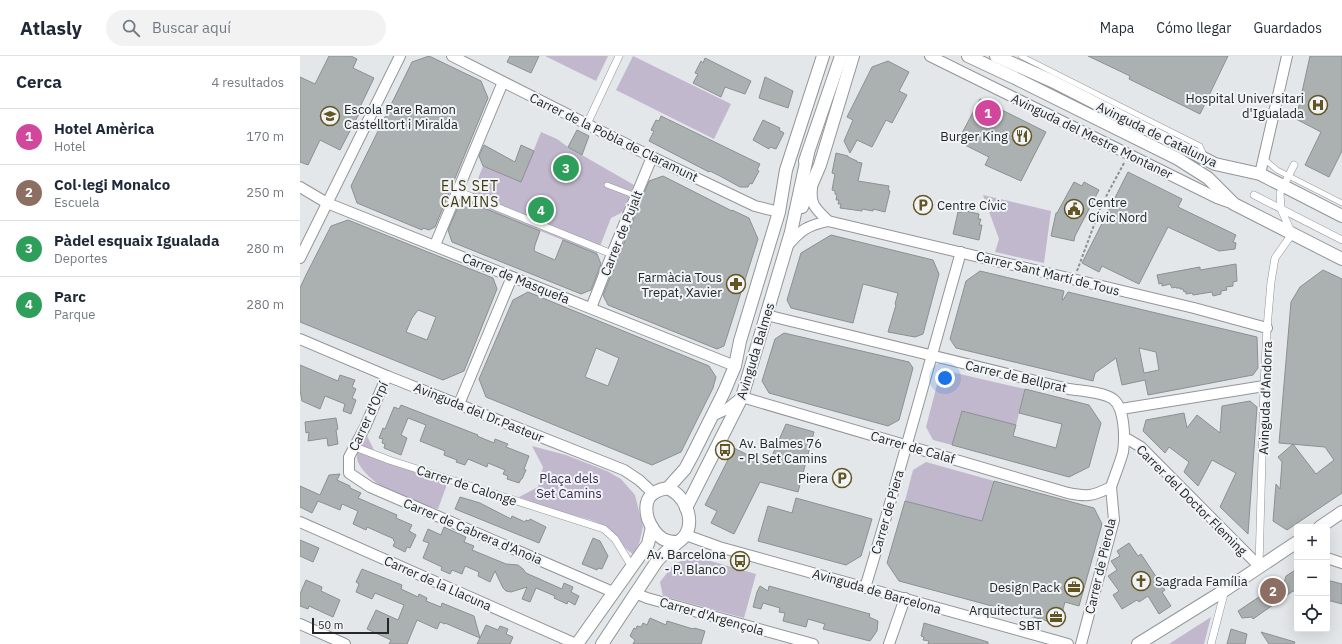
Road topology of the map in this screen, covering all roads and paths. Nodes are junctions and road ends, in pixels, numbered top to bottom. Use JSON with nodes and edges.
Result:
{"nodes":[{"id":1,"x":400,"y":56,"type":"edge"},
{"id":2,"x":452,"y":56,"type":"edge"},
{"id":3,"x":619,"y":56,"type":"edge"},
{"id":4,"x":823,"y":56,"type":"edge"},
{"id":5,"x":841,"y":56,"type":"edge"},
{"id":6,"x":853,"y":56,"type":"edge"},
{"id":7,"x":930,"y":56,"type":"edge"},
{"id":8,"x":947,"y":56,"type":"edge"},
{"id":9,"x":968,"y":56,"type":"edge"},
{"id":10,"x":996,"y":56,"type":"edge"},
{"id":11,"x":1021,"y":56,"type":"edge"},
{"id":12,"x":1287,"y":56,"type":"edge"},
{"id":13,"x":962,"y":71,"type":"junction"},
{"id":14,"x":503,"y":82,"type":"junction"},
{"id":15,"x":587,"y":124,"type":"junction"},
{"id":16,"x":808,"y":153,"type":"junction"},
{"id":17,"x":1129,"y":154,"type":"junction"},
{"id":18,"x":652,"y":157,"type":"junction"},
{"id":19,"x":1264,"y":158,"type":"junction"},
{"id":20,"x":1207,"y":160,"type":"junction"},
{"id":21,"x":1294,"y":166,"type":"dead end"},
{"id":22,"x":1277,"y":170,"type":"junction"},
{"id":23,"x":1260,"y":174,"type":"junction"},
{"id":24,"x":1287,"y":181,"type":"junction"},
{"id":25,"x":812,"y":183,"type":"junction"},
{"id":26,"x":607,"y":184,"type":"dead end"},
{"id":27,"x":300,"y":186,"type":"edge"},
{"id":28,"x":457,"y":191,"type":"junction"},
{"id":29,"x":1254,"y":195,"type":"dead end"},
{"id":30,"x":636,"y":196,"type":"junction"},
{"id":31,"x":327,"y":203,"type":"junction"},
{"id":32,"x":1342,"y":203,"type":"edge"},
{"id":33,"x":1234,"y":204,"type":"junction"},
{"id":34,"x":1281,"y":208,"type":"junction"},
{"id":35,"x":779,"y":212,"type":"junction"},
{"id":36,"x":1342,"y":216,"type":"edge"},
{"id":37,"x":828,"y":221,"type":"junction"},
{"id":38,"x":791,"y":232,"type":"junction"},
{"id":39,"x":773,"y":234,"type":"junction"},
{"id":40,"x":1292,"y":234,"type":"junction"},
{"id":41,"x":1342,"y":240,"type":"edge"},
{"id":42,"x":435,"y":245,"type":"junction"},
{"id":43,"x":785,"y":248,"type":"junction"},
{"id":44,"x":961,"y":252,"type":"junction"},
{"id":45,"x":612,"y":254,"type":"junction"},
{"id":46,"x":300,"y":258,"type":"edge"},
{"id":47,"x":1342,"y":259,"type":"edge"},
{"id":48,"x":512,"y":277,"type":"junction"},
{"id":49,"x":1074,"y":280,"type":"junction"},
{"id":50,"x":591,"y":308,"type":"junction"},
{"id":51,"x":766,"y":315,"type":"junction"},
{"id":52,"x":1267,"y":328,"type":"junction"},
{"id":53,"x":300,"y":339,"type":"edge"},
{"id":54,"x":931,"y":356,"type":"junction"},
{"id":55,"x":735,"y":366,"type":"junction"},
{"id":56,"x":387,"y":376,"type":"junction"},
{"id":57,"x":1264,"y":386,"type":"junction"},
{"id":58,"x":742,"y":398,"type":"junction"},
{"id":59,"x":459,"y":404,"type":"junction"},
{"id":60,"x":1121,"y":410,"type":"junction"},
{"id":61,"x":712,"y":416,"type":"junction"},
{"id":62,"x":1124,"y":437,"type":"junction"},
{"id":63,"x":906,"y":445,"type":"junction"},
{"id":64,"x":355,"y":447,"type":"junction"},
{"id":65,"x":349,"y":457,"type":"joint"},
{"id":66,"x":1111,"y":487,"type":"junction"},
{"id":67,"x":668,"y":488,"type":"junction"},
{"id":68,"x":653,"y":493,"type":"junction"},
{"id":69,"x":686,"y":508,"type":"junction"},
{"id":70,"x":1342,"y":512,"type":"edge"},
{"id":71,"x":300,"y":522,"type":"edge"},
{"id":72,"x":1325,"y":524,"type":"edge"},
{"id":73,"x":652,"y":527,"type":"junction"},
{"id":74,"x":682,"y":538,"type":"junction"},
{"id":75,"x":1294,"y":544,"type":"edge"},
{"id":76,"x":1330,"y":559,"type":"edge"},
{"id":77,"x":1342,"y":563,"type":"edge"},
{"id":78,"x":1259,"y":566,"type":"junction"},
{"id":79,"x":632,"y":567,"type":"junction"},
{"id":80,"x":866,"y":588,"type":"junction"},
{"id":81,"x":1225,"y":590,"type":"junction"},
{"id":82,"x":613,"y":592,"type":"junction"},
{"id":83,"x":635,"y":593,"type":"junction"},
{"id":84,"x":905,"y":598,"type":"junction"},
{"id":85,"x":300,"y":624,"type":"edge"},
{"id":86,"x":345,"y":644,"type":"edge"},
{"id":87,"x":577,"y":644,"type":"edge"},
{"id":88,"x":602,"y":644,"type":"edge"},
{"id":89,"x":813,"y":644,"type":"edge"},
{"id":90,"x":888,"y":644,"type":"edge"},
{"id":91,"x":1068,"y":644,"type":"edge"},
{"id":92,"x":1082,"y":644,"type":"edge"},
{"id":93,"x":1138,"y":644,"type":"edge"},
{"id":94,"x":1211,"y":644,"type":"edge"}],
"edges":[{"from":1,"to":31,"type":"street"},
{"from":2,"to":14,"type":"street","name":"Carrer de la Pobla de Claramunt"},
{"from":3,"to":15,"type":"street"},
{"from":4,"to":35,"type":"street","name":"Avinguda Balmes"},
{"from":5,"to":16,"type":"street"},
{"from":6,"to":25,"type":"street","name":"Avinguda Balmes"},
{"from":7,"to":13,"type":"street","name":"Avinguda del Mestre Montaner"},
{"from":8,"to":13,"type":"street"},
{"from":9,"to":33,"type":"street","name":"Avinguda de Catalunya"},
{"from":10,"to":20,"type":"street","name":"Avinguda de Catalunya"},
{"from":11,"to":20,"type":"lane"},
{"from":12,"to":19,"type":"street"},
{"from":13,"to":17,"type":"street","name":"Avinguda del Mestre Montaner"},
{"from":14,"to":15,"type":"street","name":"Carrer de la Pobla de Claramunt"},
{"from":14,"to":28,"type":"street"},
{"from":15,"to":18,"type":"street","name":"Carrer de la Pobla de Claramunt"},
{"from":16,"to":38,"type":"street","name":"Avinguda Balmes"},
{"from":16,"to":39,"type":"street","name":"Avinguda Balmes"},
{"from":17,"to":33,"type":"street","name":"Avinguda del Mestre Montaner"},
{"from":17,"to":49,"type":"path"},
{"from":18,"to":30,"type":"street","name":"Carrer de Pujalt"},
{"from":18,"to":35,"type":"street","name":"Carrer de la Pobla de Claramunt"},
{"from":19,"to":22,"type":"lane"},
{"from":19,"to":23,"type":"street"},
{"from":20,"to":23,"type":"street","name":"Avinguda de Catalunya"},
{"from":21,"to":24,"type":"street"},
{"from":22,"to":23,"type":"lane"},
{"from":22,"to":24,"type":"lane"},
{"from":23,"to":24,"type":"street","name":"Avinguda de Catalunya"},
{"from":24,"to":32,"type":"lane"},
{"from":24,"to":34,"type":"street"},
{"from":24,"to":36,"type":"street","name":"Avinguda de Catalunya"},
{"from":25,"to":37,"type":"street"},
{"from":25,"to":38,"type":"street","name":"Avinguda Balmes"},
{"from":26,"to":30,"type":"lane"},
{"from":27,"to":31,"type":"street","name":"Carrer de Masquefa"},
{"from":28,"to":42,"type":"street"},
{"from":28,"to":45,"type":"street"},
{"from":29,"to":34,"type":"street"},
{"from":30,"to":45,"type":"street","name":"Carrer de Pujalt"},
{"from":31,"to":42,"type":"street","name":"Carrer de Masquefa"},
{"from":31,"to":46,"type":"street"},
{"from":33,"to":40,"type":"street","name":"Avinguda de Catalunya"},
{"from":34,"to":40,"type":"street"},
{"from":34,"to":41,"type":"street"},
{"from":35,"to":39,"type":"street","name":"Avinguda Balmes"},
{"from":37,"to":43,"type":"street"},
{"from":37,"to":44,"type":"street","name":"Carrer Sant Martí de Tous"},
{"from":38,"to":43,"type":"street","name":"Avinguda Balmes"},
{"from":39,"to":55,"type":"street","name":"Avinguda Balmes"},
{"from":40,"to":47,"type":"street","name":"Avinguda de Catalunya"},
{"from":40,"to":52,"type":"street","name":"Avinguda d'Andorra"},
{"from":42,"to":48,"type":"street","name":"Carrer de Masquefa"},
{"from":43,"to":51,"type":"street","name":"Avinguda Balmes"},
{"from":44,"to":49,"type":"street","name":"Carrer Sant Martí de Tous"},
{"from":44,"to":54,"type":"street","name":"Carrer de Piera"},
{"from":45,"to":50,"type":"street","name":"Carrer de Pujalt"},
{"from":48,"to":50,"type":"street","name":"Carrer de Masquefa"},
{"from":48,"to":59,"type":"street"},
{"from":49,"to":52,"type":"street","name":"Carrer Sant Martí de Tous"},
{"from":50,"to":55,"type":"street","name":"Carrer de Masquefa"},
{"from":51,"to":54,"type":"street","name":"Carrer de Bellprat"},
{"from":51,"to":58,"type":"street","name":"Avinguda Balmes"},
{"from":52,"to":57,"type":"street","name":"Avinguda d'Andorra"},
{"from":53,"to":56,"type":"street","name":"Avinguda del Dr.Pasteur"},
{"from":54,"to":60,"type":"street","name":"Carrer de Bellprat"},
{"from":54,"to":63,"type":"street","name":"Carrer de Piera"},
{"from":55,"to":61,"type":"street","name":"Avinguda Balmes"},
{"from":56,"to":59,"type":"street","name":"Avinguda del Dr.Pasteur"},
{"from":56,"to":64,"type":"street","name":"Carrer d'Orpí"},
{"from":57,"to":60,"type":"street"},
{"from":57,"to":78,"type":"street","name":"Avinguda d'Andorra"},
{"from":58,"to":61,"type":"street"},
{"from":58,"to":63,"type":"street","name":"Carrer de Calaf"},
{"from":58,"to":69,"type":"street","name":"Avinguda Balmes"},
{"from":59,"to":68,"type":"street","name":"Avinguda del Dr.Pasteur"},
{"from":60,"to":62,"type":"street"},
{"from":61,"to":67,"type":"street","name":"Avinguda Balmes"},
{"from":62,"to":66,"type":"street"},
{"from":62,"to":78,"type":"street","name":"Carrer del Doctor Fleming"},
{"from":63,"to":66,"type":"street","name":"Carrer de Calaf"},
{"from":63,"to":80,"type":"street","name":"Carrer de Piera"},
{"from":64,"to":65,"type":"street","name":"Carrer d'Orpí"},
{"from":64,"to":79,"type":"street","name":"Carrer de Calonge"},
{"from":65,"to":82,"type":"street","name":"Carrer de Cabrera d'Anoia"},
{"from":66,"to":92,"type":"street","name":"Carrer de Pierola"},
{"from":67,"to":68,"type":"street"},
{"from":67,"to":69,"type":"street"},
{"from":68,"to":73,"type":"street"},
{"from":69,"to":74,"type":"street"},
{"from":70,"to":72,"type":"street"},
{"from":71,"to":87,"type":"street","name":"Carrer de la Llacuna"},
{"from":73,"to":74,"type":"street"},
{"from":73,"to":79,"type":"street"},
{"from":74,"to":80,"type":"street","name":"Avinguda de Barcelona"},
{"from":74,"to":83,"type":"street"},
{"from":75,"to":78,"type":"street"},
{"from":76,"to":77,"type":"street"},
{"from":78,"to":81,"type":"street"},
{"from":79,"to":82,"type":"street"},
{"from":80,"to":84,"type":"street","name":"Avinguda de Barcelona"},
{"from":81,"to":93,"type":"street"},
{"from":81,"to":94,"type":"street"},
{"from":82,"to":87,"type":"street"},
{"from":83,"to":88,"type":"street"},
{"from":83,"to":89,"type":"street","name":"Carrer d'Argençola"},
{"from":84,"to":90,"type":"street"},
{"from":84,"to":91,"type":"street","name":"Avinguda de Barcelona"},
{"from":85,"to":86,"type":"street"}]}
